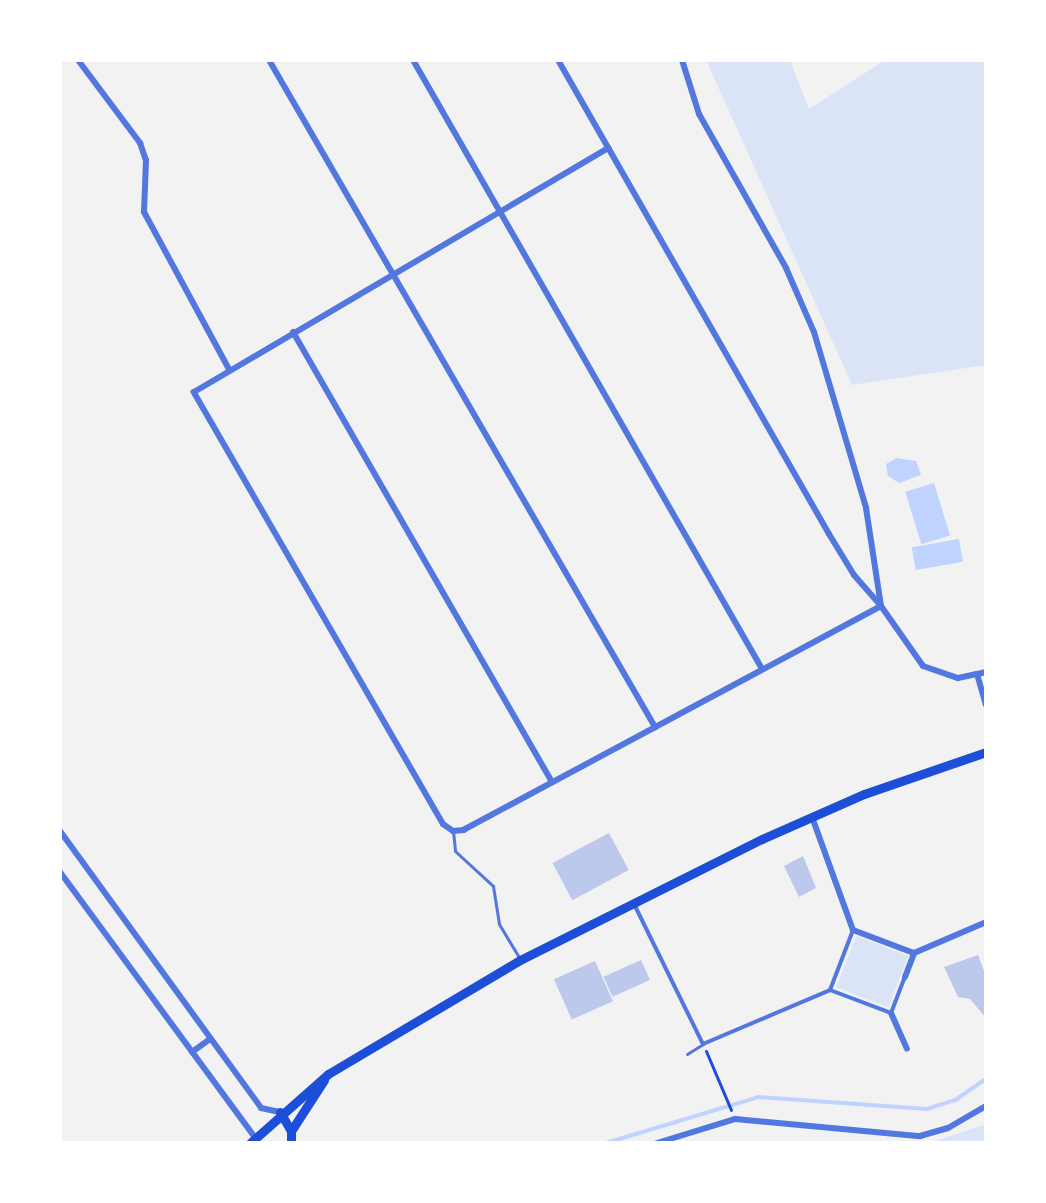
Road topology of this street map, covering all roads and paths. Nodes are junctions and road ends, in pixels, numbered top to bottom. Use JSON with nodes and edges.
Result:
{"nodes":[{"id":1,"x":78,"y":60,"type":"edge"},
{"id":2,"x":269,"y":60,"type":"edge"},
{"id":3,"x":413,"y":60,"type":"edge"},
{"id":4,"x":558,"y":60,"type":"edge"},
{"id":5,"x":682,"y":60,"type":"edge"},
{"id":6,"x":608,"y":148,"type":"junction"},
{"id":7,"x":499,"y":212,"type":"junction"},
{"id":8,"x":392,"y":274,"type":"junction"},
{"id":9,"x":293,"y":332,"type":"junction"},
{"id":10,"x":229,"y":369,"type":"junction"},
{"id":11,"x":881,"y":606,"type":"junction"},
{"id":12,"x":762,"y":669,"type":"junction"},
{"id":13,"x":986,"y":672,"type":"edge"},
{"id":14,"x":977,"y":674,"type":"junction"},
{"id":15,"x":986,"y":705,"type":"edge"},
{"id":16,"x":655,"y":727,"type":"junction"},
{"id":17,"x":986,"y":752,"type":"edge"},
{"id":18,"x":552,"y":782,"type":"junction"},
{"id":19,"x":812,"y":817,"type":"junction"},
{"id":20,"x":60,"y":831,"type":"edge"},
{"id":21,"x":453,"y":831,"type":"junction"},
{"id":22,"x":60,"y":872,"type":"edge"},
{"id":23,"x":635,"y":906,"type":"junction"},
{"id":24,"x":986,"y":922,"type":"edge"},
{"id":25,"x":853,"y":930,"type":"junction"},
{"id":26,"x":914,"y":953,"type":"junction"},
{"id":27,"x":520,"y":960,"type":"junction"},
{"id":28,"x":905,"y":977,"type":"joint"},
{"id":29,"x":830,"y":990,"type":"junction"},
{"id":30,"x":891,"y":1013,"type":"junction"},
{"id":31,"x":210,"y":1039,"type":"junction"},
{"id":32,"x":703,"y":1044,"type":"junction"},
{"id":33,"x":907,"y":1049,"type":"dead end"},
{"id":34,"x":192,"y":1052,"type":"junction"},
{"id":35,"x":687,"y":1054,"type":"dead end"},
{"id":36,"x":328,"y":1074,"type":"junction"},
{"id":37,"x":986,"y":1106,"type":"edge"},
{"id":38,"x":280,"y":1112,"type":"junction"},
{"id":39,"x":735,"y":1119,"type":"junction"},
{"id":40,"x":291,"y":1131,"type":"junction"},
{"id":41,"x":253,"y":1140,"type":"edge"},
{"id":42,"x":291,"y":1143,"type":"edge"},
{"id":43,"x":657,"y":1143,"type":"edge"}],
"edges":[{"from":1,"to":10,"type":"street"},
{"from":2,"to":8,"type":"street"},
{"from":3,"to":7,"type":"street"},
{"from":4,"to":6,"type":"street"},
{"from":5,"to":11,"type":"street"},
{"from":6,"to":7,"type":"street"},
{"from":6,"to":11,"type":"street"},
{"from":7,"to":8,"type":"street"},
{"from":7,"to":12,"type":"street"},
{"from":8,"to":9,"type":"street"},
{"from":8,"to":16,"type":"street"},
{"from":9,"to":10,"type":"street"},
{"from":9,"to":18,"type":"street"},
{"from":10,"to":21,"type":"street"},
{"from":11,"to":12,"type":"street"},
{"from":11,"to":14,"type":"street"},
{"from":12,"to":16,"type":"street"},
{"from":13,"to":14,"type":"street"},
{"from":14,"to":15,"type":"street"},
{"from":16,"to":18,"type":"street"},
{"from":17,"to":19,"type":"main road"},
{"from":18,"to":21,"type":"street"},
{"from":19,"to":23,"type":"main road"},
{"from":19,"to":25,"type":"street"},
{"from":20,"to":31,"type":"street"},
{"from":21,"to":27,"type":"lane"},
{"from":22,"to":34,"type":"street"},
{"from":23,"to":27,"type":"main road"},
{"from":23,"to":32,"type":"street"},
{"from":24,"to":26,"type":"street"},
{"from":25,"to":26,"type":"street"},
{"from":25,"to":29,"type":"street"},
{"from":26,"to":28,"type":"street"},
{"from":27,"to":36,"type":"main road"},
{"from":28,"to":30,"type":"street"},
{"from":29,"to":30,"type":"street"},
{"from":29,"to":32,"type":"street"},
{"from":30,"to":33,"type":"street"},
{"from":31,"to":34,"type":"street"},
{"from":31,"to":38,"type":"street"},
{"from":32,"to":35,"type":"lane"},
{"from":32,"to":39,"type":"path"},
{"from":34,"to":41,"type":"street"},
{"from":36,"to":38,"type":"main road"},
{"from":36,"to":40,"type":"main road"},
{"from":37,"to":39,"type":"street"},
{"from":38,"to":40,"type":"main road"},
{"from":38,"to":41,"type":"main road"},
{"from":39,"to":43,"type":"street"},
{"from":40,"to":42,"type":"main road"}]}
